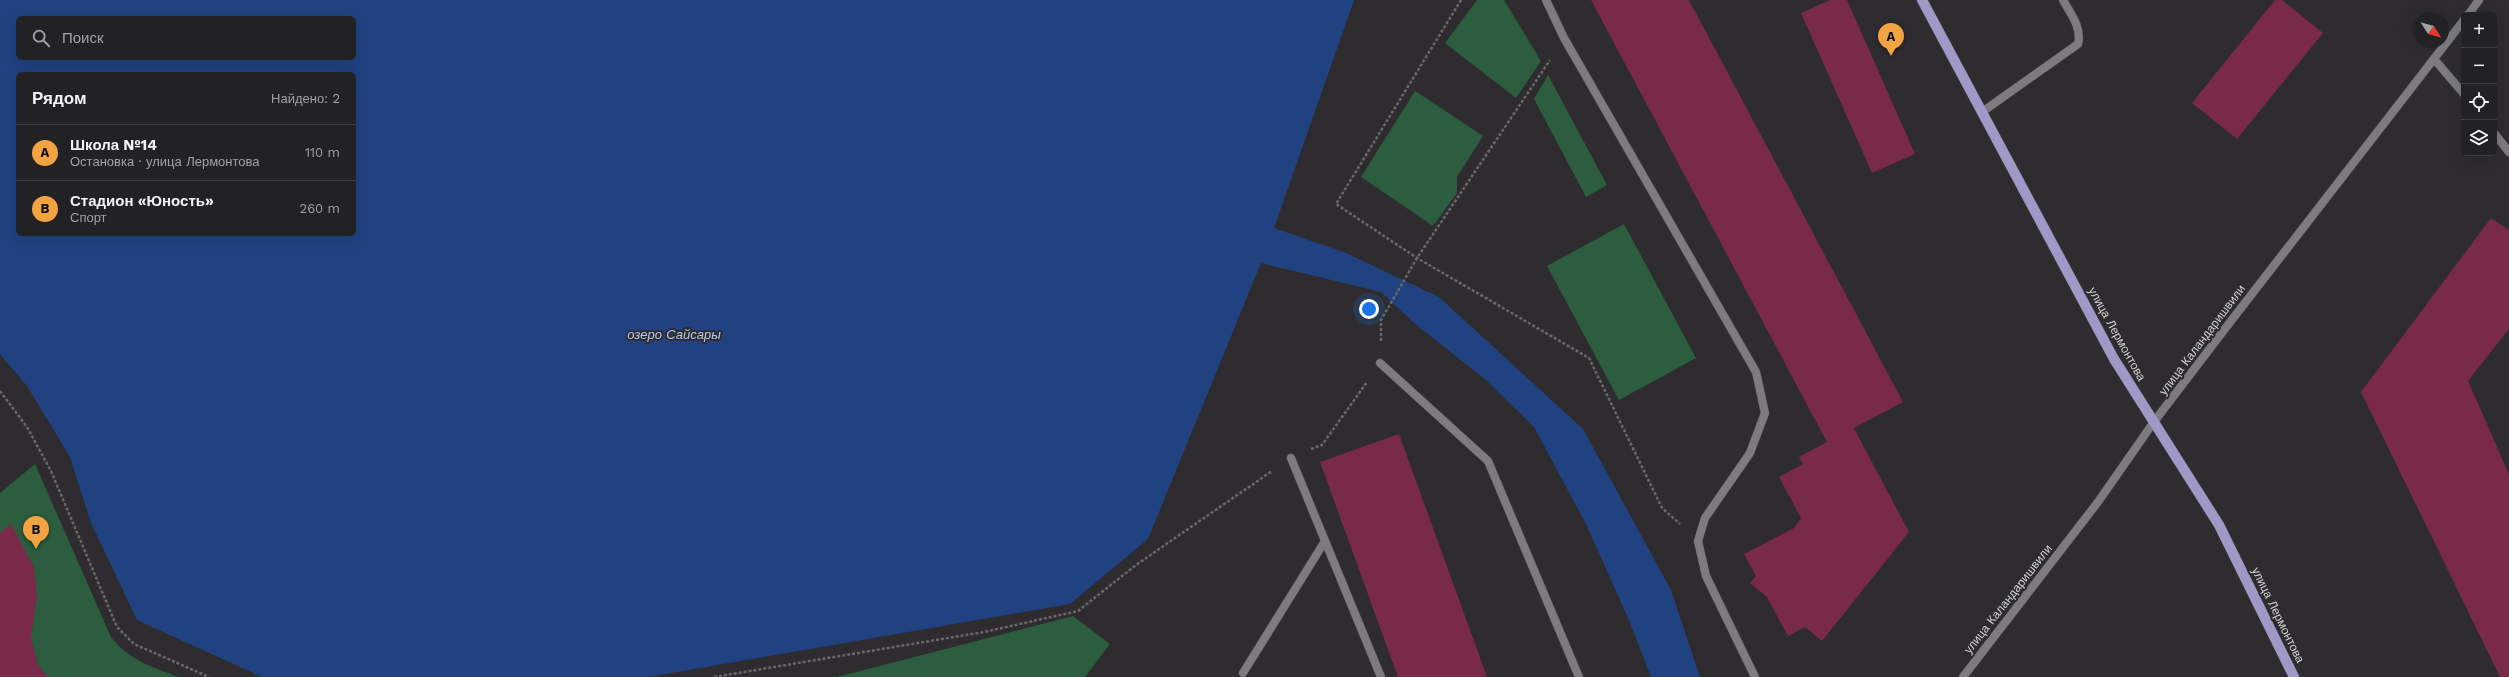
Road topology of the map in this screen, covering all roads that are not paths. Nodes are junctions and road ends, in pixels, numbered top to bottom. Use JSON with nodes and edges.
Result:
{"nodes":[{"id":1,"x":1546,"y":0,"type":"edge"},
{"id":2,"x":1922,"y":0,"type":"edge"},
{"id":3,"x":2063,"y":0,"type":"edge"},
{"id":4,"x":2479,"y":0,"type":"edge"},
{"id":5,"x":2470,"y":12,"type":"edge"},
{"id":6,"x":2461,"y":24,"type":"edge"},
{"id":7,"x":2434,"y":59,"type":"junction"},
{"id":8,"x":2461,"y":90,"type":"edge"},
{"id":9,"x":1982,"y":112,"type":"junction"},
{"id":10,"x":2497,"y":137,"type":"edge"},
{"id":11,"x":2509,"y":152,"type":"edge"},
{"id":12,"x":1380,"y":363,"type":"road end"},
{"id":13,"x":2153,"y":423,"type":"junction"},
{"id":14,"x":1291,"y":458,"type":"road end"},
{"id":15,"x":1325,"y":541,"type":"junction"},
{"id":16,"x":1243,"y":676,"type":"edge"},
{"id":17,"x":1381,"y":677,"type":"edge"},
{"id":18,"x":1579,"y":677,"type":"edge"},
{"id":19,"x":1755,"y":677,"type":"edge"},
{"id":20,"x":1963,"y":677,"type":"edge"},
{"id":21,"x":2294,"y":677,"type":"edge"}],
"edges":[{"from":1,"to":19,"type":"street"},
{"from":2,"to":9,"type":"main road","name":"улица Лермонтова"},
{"from":3,"to":9,"type":"street"},
{"from":4,"to":5,"type":"street"},
{"from":6,"to":7,"type":"street","name":"улица Каландаришвили"},
{"from":7,"to":8,"type":"street"},
{"from":7,"to":13,"type":"street","name":"улица Каландаришвили"},
{"from":9,"to":13,"type":"main road","name":"улица Лермонтова"},
{"from":10,"to":11,"type":"street"},
{"from":12,"to":18,"type":"street"},
{"from":13,"to":20,"type":"street","name":"улица Каландаришвили"},
{"from":13,"to":21,"type":"main road","name":"улица Лермонтова"},
{"from":14,"to":15,"type":"street"},
{"from":15,"to":16,"type":"street"},
{"from":15,"to":17,"type":"street"}]}
